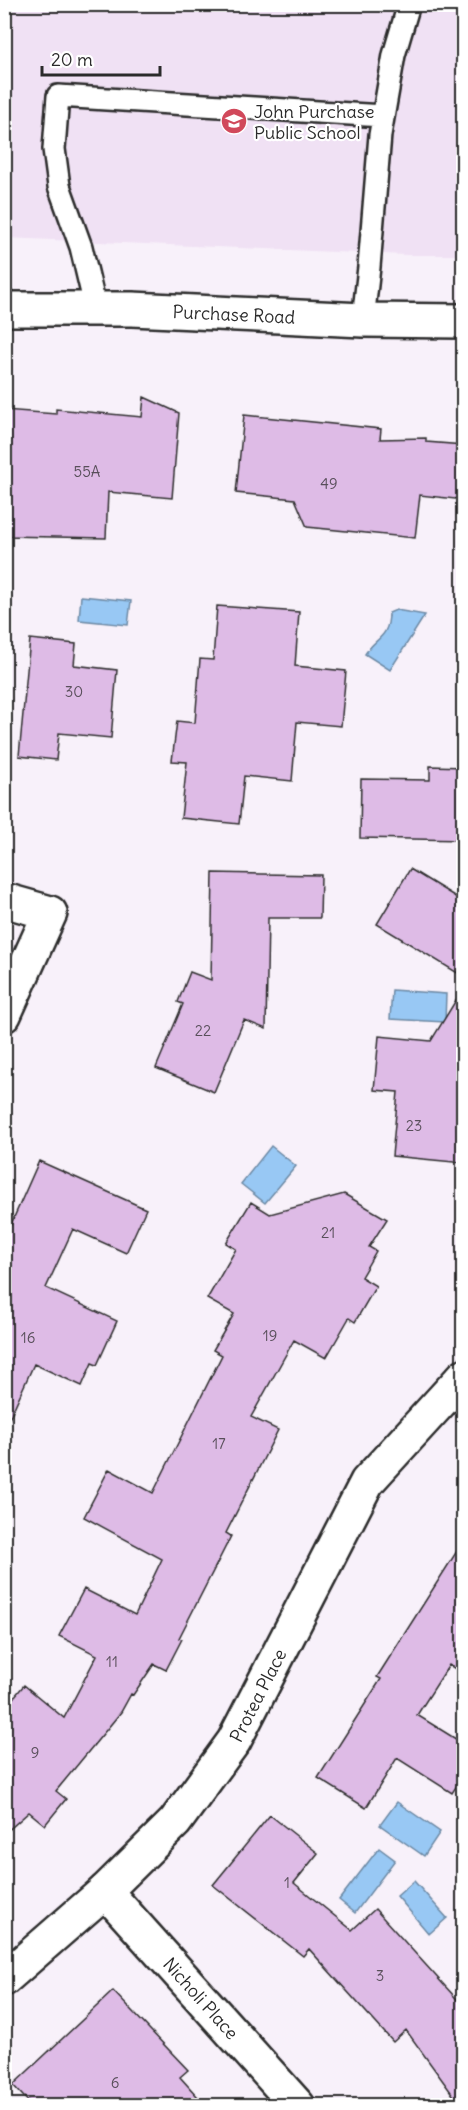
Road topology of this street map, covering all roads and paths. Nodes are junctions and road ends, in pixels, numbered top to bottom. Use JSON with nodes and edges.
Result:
{"nodes":[{"id":1,"x":409,"y":4,"type":"edge"},
{"id":2,"x":383,"y":116,"type":"junction"},
{"id":3,"x":4,"y":309,"type":"edge"},
{"id":4,"x":96,"y":310,"type":"junction"},
{"id":5,"x":363,"y":320,"type":"junction"},
{"id":6,"x":464,"y":321,"type":"edge"},
{"id":7,"x":4,"y":900,"type":"edge"},
{"id":8,"x":4,"y":1015,"type":"edge"},
{"id":9,"x":464,"y":1376,"type":"edge"},
{"id":10,"x":105,"y":1891,"type":"junction"},
{"id":11,"x":4,"y":1979,"type":"edge"},
{"id":12,"x":298,"y":2106,"type":"edge"}],
"edges":[{"from":1,"to":2,"type":"lane"},
{"from":2,"to":4,"type":"lane"},
{"from":2,"to":5,"type":"lane"},
{"from":3,"to":4,"type":"street","name":"Purchase Road"},
{"from":4,"to":5,"type":"street","name":"Purchase Road"},
{"from":5,"to":6,"type":"street","name":"Purchase Road"},
{"from":7,"to":8,"type":"street"},
{"from":9,"to":10,"type":"street","name":"Protea Place"},
{"from":10,"to":11,"type":"street","name":"Protea Place"},
{"from":10,"to":12,"type":"street","name":"Nicholi Place"}]}
